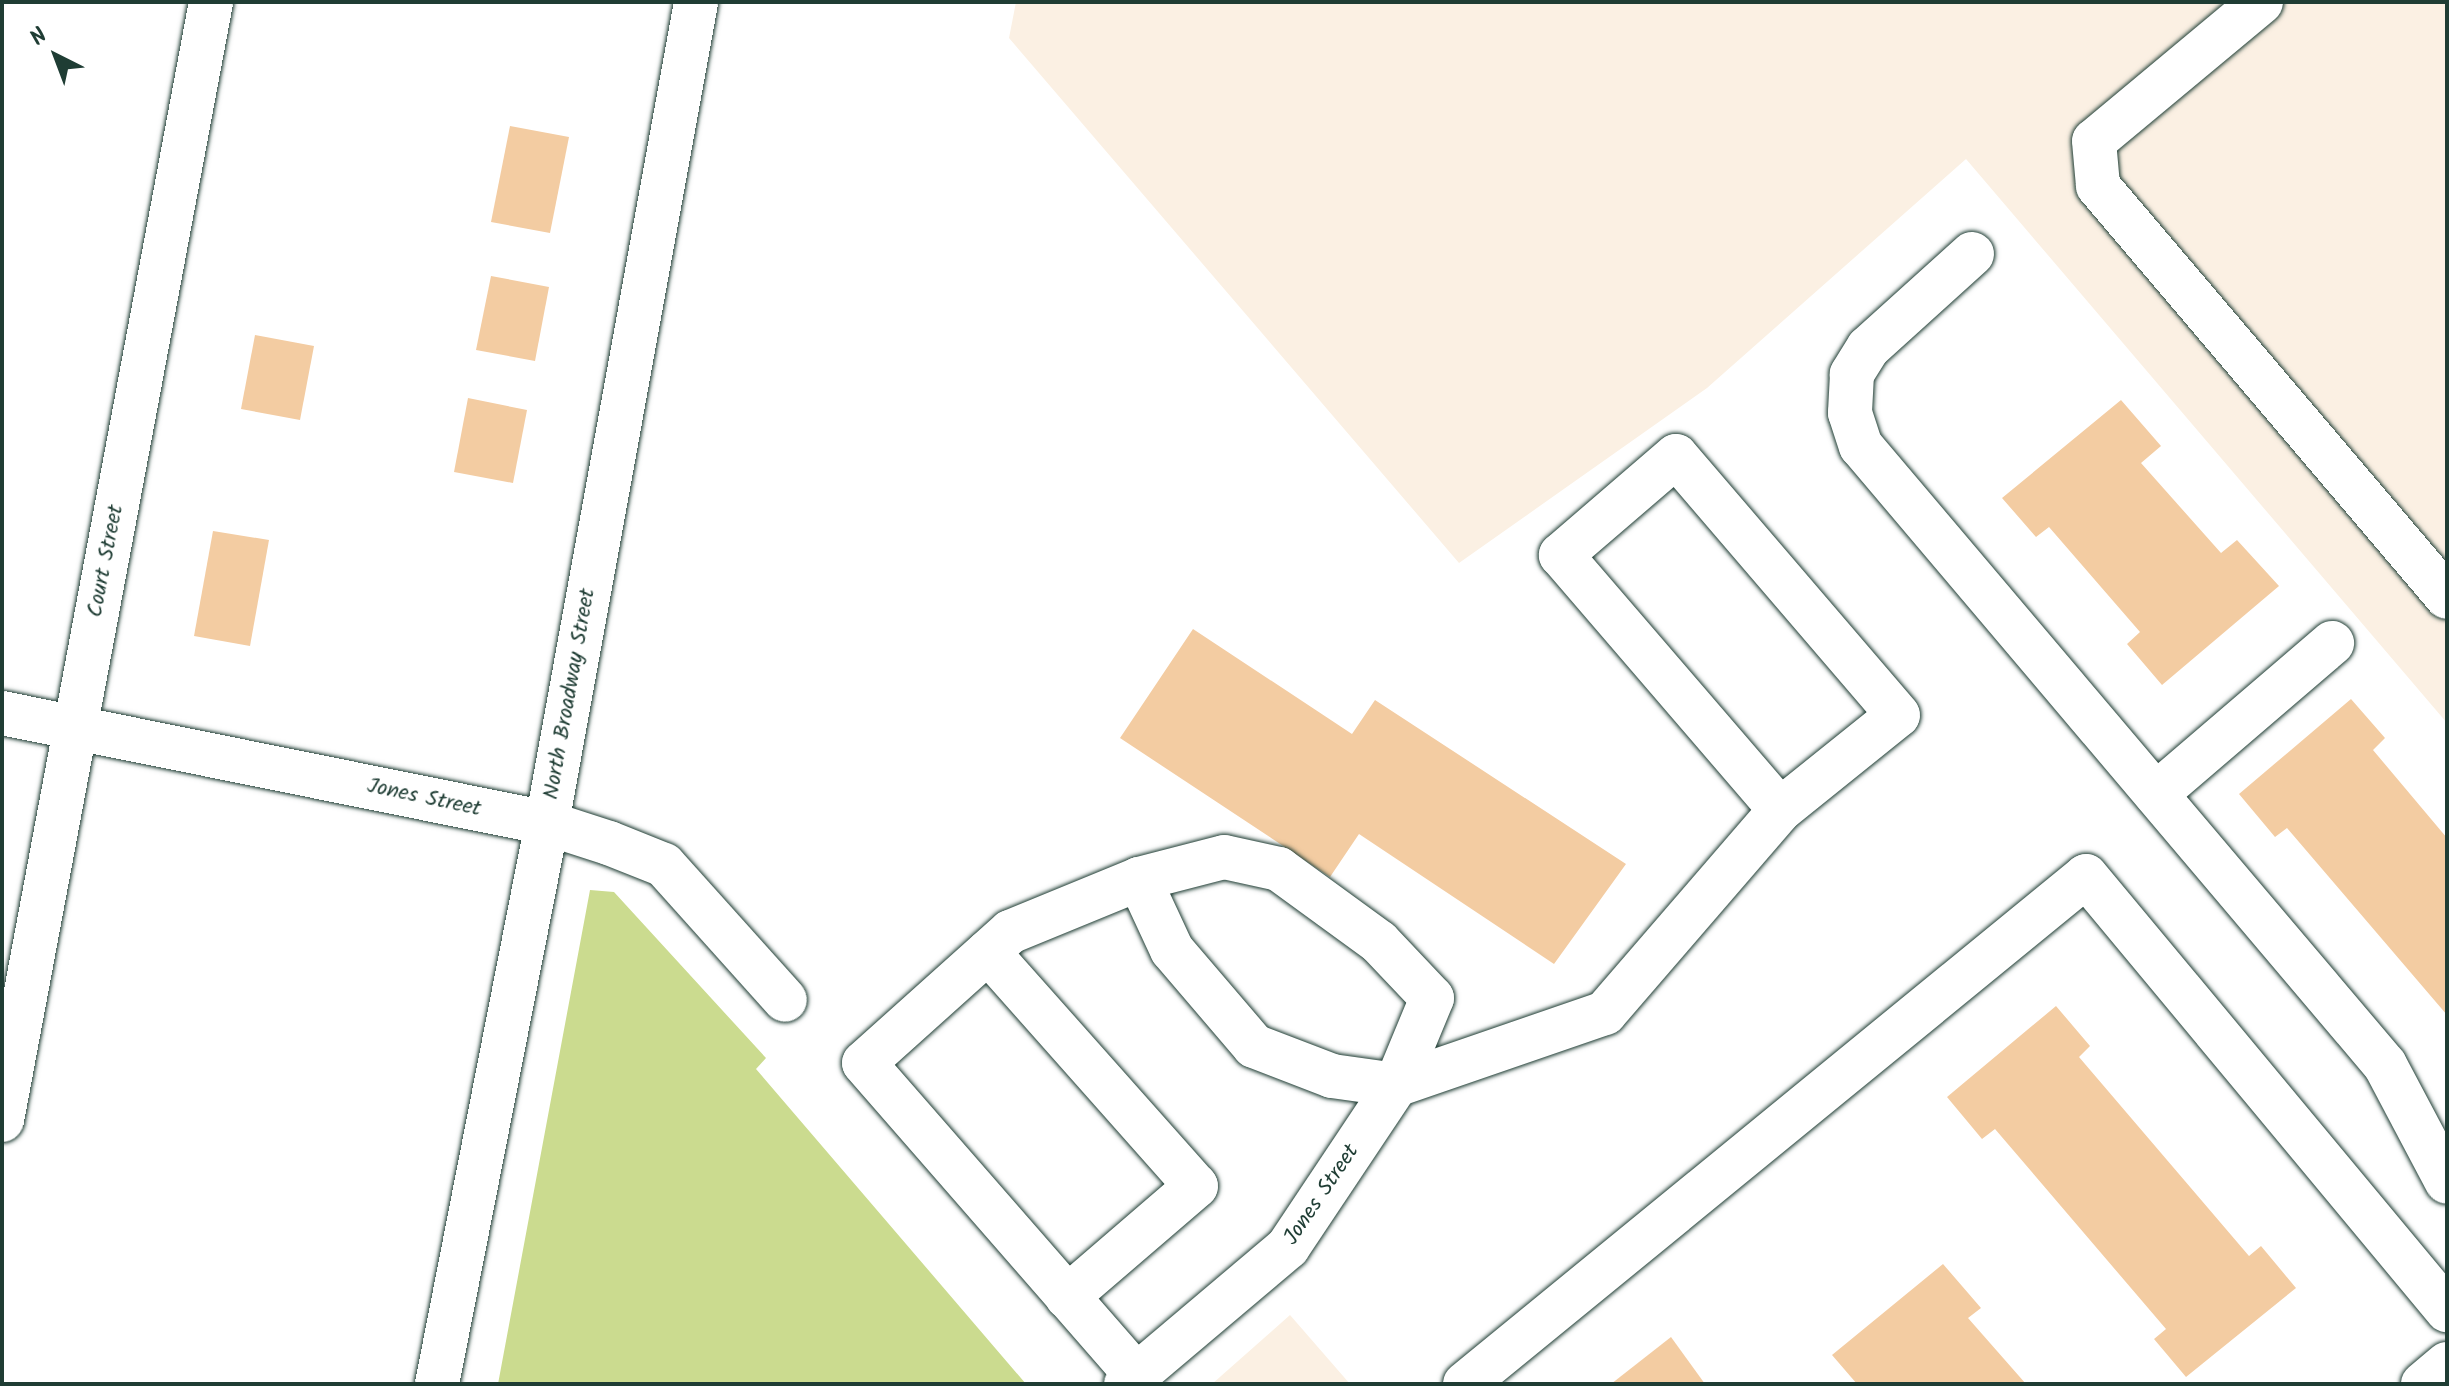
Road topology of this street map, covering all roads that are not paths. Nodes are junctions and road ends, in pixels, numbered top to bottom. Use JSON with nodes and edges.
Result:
{"nodes":[{"id":1,"x":211,"y":2,"type":"edge"},
{"id":2,"x":696,"y":2,"type":"edge"},
{"id":3,"x":2261,"y":2,"type":"edge"},
{"id":4,"x":1972,"y":254,"type":"dead end"},
{"id":5,"x":2447,"y":597,"type":"edge"},
{"id":6,"x":2332,"y":643,"type":"dead end"},
{"id":7,"x":2,"y":713,"type":"edge"},
{"id":8,"x":75,"y":727,"type":"junction"},
{"id":9,"x":2156,"y":794,"type":"junction"},
{"id":10,"x":1780,"y":810,"type":"junction"},
{"id":11,"x":547,"y":823,"type":"junction"},
{"id":12,"x":1139,"y":879,"type":"junction"},
{"id":13,"x":988,"y":952,"type":"junction"},
{"id":14,"x":785,"y":1000,"type":"dead end"},
{"id":15,"x":1396,"y":1085,"type":"junction"},
{"id":16,"x":2,"y":1120,"type":"edge"},
{"id":17,"x":2447,"y":1182,"type":"edge"},
{"id":18,"x":1067,"y":1297,"type":"junction"},
{"id":19,"x":2447,"y":1310,"type":"edge"},
{"id":20,"x":2447,"y":1364,"type":"edge"},
{"id":21,"x":1131,"y":1380,"type":"edge"},
{"id":22,"x":437,"y":1384,"type":"edge"},
{"id":23,"x":1465,"y":1384,"type":"edge"},
{"id":24,"x":2423,"y":1384,"type":"edge"}],
"edges":[{"from":1,"to":8,"type":"street","name":"Court Street"},
{"from":2,"to":11,"type":"street","name":"North Broadway Street"},
{"from":3,"to":5,"type":"street"},
{"from":4,"to":9,"type":"street"},
{"from":6,"to":9,"type":"street"},
{"from":7,"to":8,"type":"street","name":"Jones Street"},
{"from":8,"to":11,"type":"street","name":"Jones Street"},
{"from":8,"to":16,"type":"street","name":"Court Street"},
{"from":9,"to":17,"type":"street"},
{"from":10,"to":10,"type":"street"},
{"from":10,"to":15,"type":"street"},
{"from":11,"to":14,"type":"street","name":"Jones Street"},
{"from":11,"to":22,"type":"street","name":"North Broadway Street"},
{"from":12,"to":13,"type":"street"},
{"from":12,"to":15,"type":"street"},
{"from":12,"to":15,"type":"street","name":"Jones Street"},
{"from":13,"to":18,"type":"street"},
{"from":13,"to":18,"type":"street"},
{"from":15,"to":21,"type":"street","name":"Jones Street"},
{"from":18,"to":21,"type":"street"},
{"from":19,"to":23,"type":"street"},
{"from":20,"to":24,"type":"street"}]}
